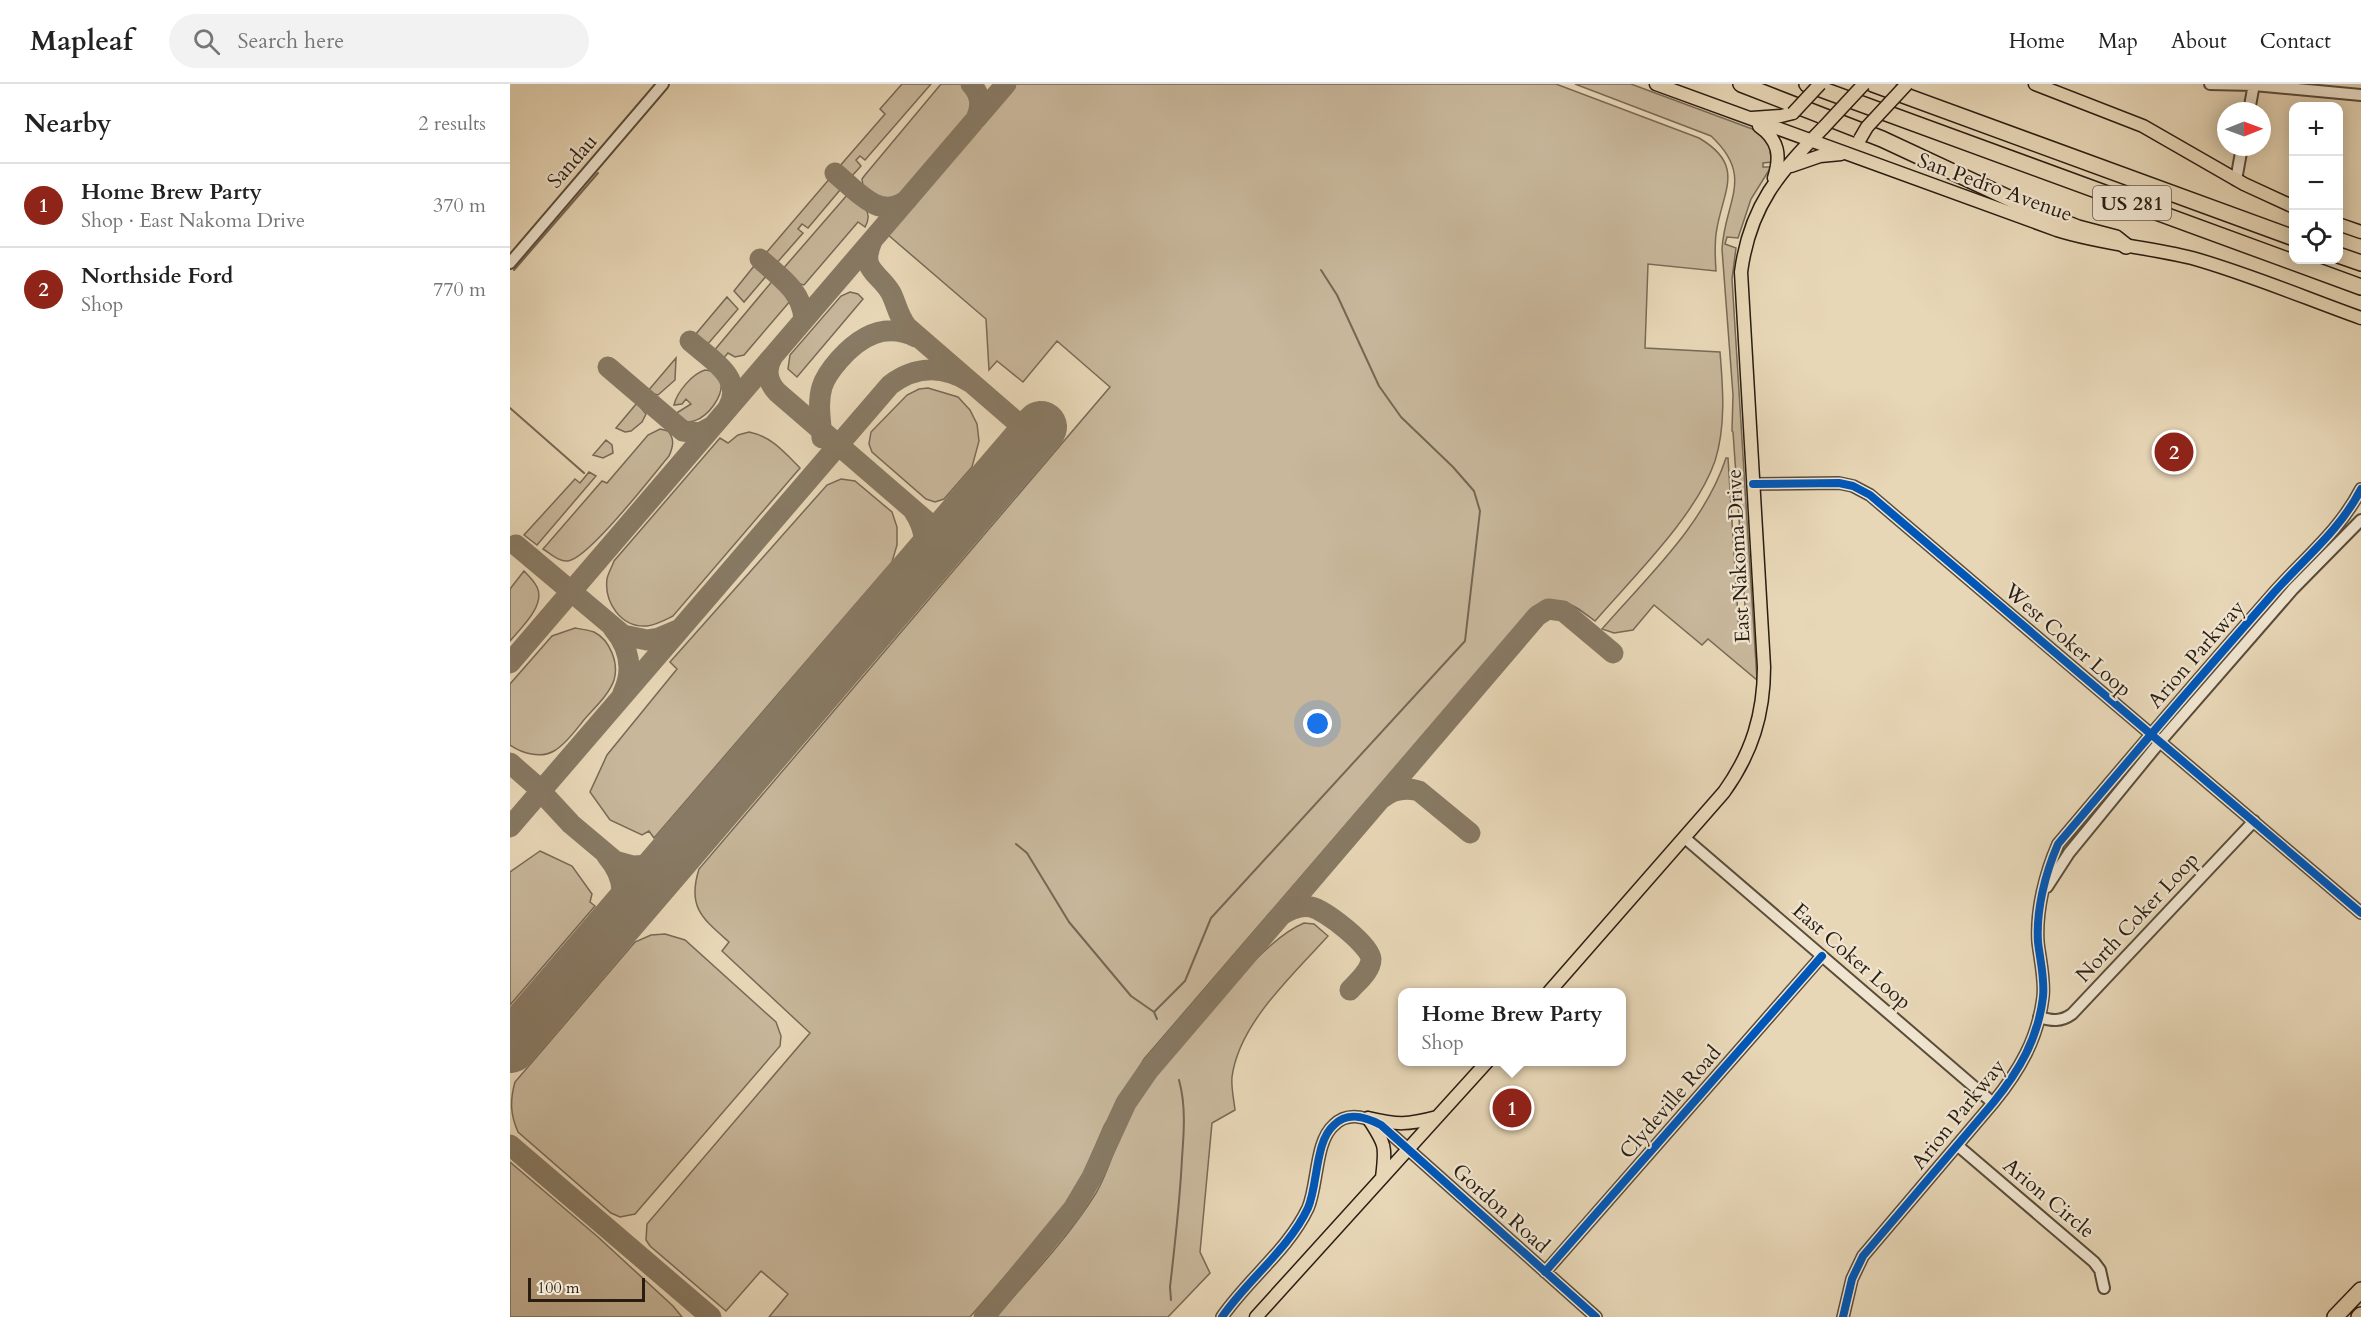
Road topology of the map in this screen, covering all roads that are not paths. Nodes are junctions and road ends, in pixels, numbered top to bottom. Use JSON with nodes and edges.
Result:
{"nodes":[{"id":1,"x":663,"y":84,"type":"edge"},
{"id":2,"x":1656,"y":84,"type":"edge"},
{"id":3,"x":1741,"y":84,"type":"edge"},
{"id":4,"x":1807,"y":84,"type":"edge"},
{"id":5,"x":1820,"y":84,"type":"edge"},
{"id":6,"x":1864,"y":84,"type":"edge"},
{"id":7,"x":1873,"y":84,"type":"edge"},
{"id":8,"x":1907,"y":84,"type":"edge"},
{"id":9,"x":2035,"y":84,"type":"edge"},
{"id":10,"x":2210,"y":84,"type":"edge"},
{"id":11,"x":2254,"y":85,"type":"edge"},
{"id":12,"x":2361,"y":95,"type":"edge"},
{"id":13,"x":2251,"y":102,"type":"edge"},
{"id":14,"x":1748,"y":118,"type":"junction"},
{"id":15,"x":1810,"y":141,"type":"junction"},
{"id":16,"x":1848,"y":154,"type":"junction"},
{"id":17,"x":2240,"y":156,"type":"edge"},
{"id":18,"x":1870,"y":163,"type":"junction"},
{"id":19,"x":1785,"y":170,"type":"junction"},
{"id":20,"x":2236,"y":180,"type":"junction"},
{"id":21,"x":1771,"y":187,"type":"junction"},
{"id":22,"x":2289,"y":205,"type":"edge"},
{"id":23,"x":2343,"y":226,"type":"edge"},
{"id":24,"x":2361,"y":232,"type":"edge"},
{"id":25,"x":2289,"y":236,"type":"edge"},
{"id":26,"x":2126,"y":246,"type":"junction"},
{"id":27,"x":2343,"y":257,"type":"edge"},
{"id":28,"x":510,"y":263,"type":"edge"},
{"id":29,"x":2361,"y":263,"type":"edge"},
{"id":30,"x":2361,"y":287,"type":"edge"},
{"id":31,"x":2361,"y":318,"type":"edge"},
{"id":32,"x":1753,"y":484,"type":"junction"},
{"id":33,"x":2361,"y":489,"type":"edge"},
{"id":34,"x":2361,"y":520,"type":"edge"},
{"id":35,"x":2267,"y":600,"type":"junction"},
{"id":36,"x":2276,"y":608,"type":"junction"},
{"id":37,"x":2150,"y":734,"type":"junction"},
{"id":38,"x":2159,"y":743,"type":"junction"},
{"id":39,"x":2254,"y":821,"type":"junction"},
{"id":40,"x":1686,"y":839,"type":"junction"},
{"id":41,"x":2043,"y":893,"type":"junction"},
{"id":42,"x":2361,"y":913,"type":"edge"},
{"id":43,"x":1822,"y":956,"type":"junction"},
{"id":44,"x":1553,"y":988,"type":"edge"},
{"id":45,"x":2039,"y":1017,"type":"junction"},
{"id":46,"x":1483,"y":1066,"type":"edge"},
{"id":47,"x":1993,"y":1103,"type":"junction"},
{"id":48,"x":1438,"y":1117,"type":"junction"},
{"id":49,"x":1368,"y":1118,"type":"junction"},
{"id":50,"x":1957,"y":1145,"type":"junction"},
{"id":51,"x":1409,"y":1149,"type":"junction"},
{"id":52,"x":1382,"y":1178,"type":"junction"},
{"id":53,"x":1545,"y":1272,"type":"junction"},
{"id":54,"x":2104,"y":1288,"type":"dead end"},
{"id":55,"x":2361,"y":1290,"type":"edge"},
{"id":56,"x":1222,"y":1317,"type":"edge"},
{"id":57,"x":1256,"y":1317,"type":"edge"},
{"id":58,"x":1596,"y":1317,"type":"edge"},
{"id":59,"x":1843,"y":1317,"type":"edge"},
{"id":60,"x":2335,"y":1317,"type":"edge"}],
"edges":[{"from":1,"to":28,"type":"street","name":"Sandau"},
{"from":2,"to":14,"type":"main road","name":"San Pedro Avenue"},
{"from":3,"to":26,"type":"highway"},
{"from":4,"to":30,"type":"highway","number":"US 281"},
{"from":5,"to":14,"type":"main road","bridge":true},
{"from":6,"to":15,"type":"main road","name":"East Nakoma Drive","bridge":true},
{"from":7,"to":25,"type":"highway","number":"US 281"},
{"from":8,"to":18,"type":"main road","bridge":true},
{"from":9,"to":20,"type":"main road"},
{"from":10,"to":11,"type":"street"},
{"from":11,"to":12,"type":"street"},
{"from":11,"to":13,"type":"street"},
{"from":14,"to":15,"type":"main road","name":"San Pedro Avenue"},
{"from":14,"to":21,"type":"main road"},
{"from":15,"to":16,"type":"main road","name":"San Pedro Avenue"},
{"from":15,"to":19,"type":"main road","name":"East Nakoma Drive"},
{"from":16,"to":18,"type":"main road","name":"San Pedro Avenue"},
{"from":16,"to":19,"type":"main road"},
{"from":17,"to":20,"type":"street"},
{"from":18,"to":26,"type":"main road","name":"San Pedro Avenue"},
{"from":19,"to":21,"type":"main road","name":"East Nakoma Drive"},
{"from":20,"to":22,"type":"main road"},
{"from":21,"to":32,"type":"main road","name":"East Nakoma Drive"},
{"from":23,"to":24,"type":"main road"},
{"from":26,"to":31,"type":"main road","name":"San Pedro Avenue"},
{"from":27,"to":29,"type":"highway"},
{"from":32,"to":37,"type":"street","name":"West Coker Loop"},
{"from":32,"to":40,"type":"main road","name":"East Nakoma Drive"},
{"from":33,"to":35,"type":"street","name":"Arion Parkway"},
{"from":34,"to":36,"type":"street","name":"Arion Parkway"},
{"from":35,"to":36,"type":"street"},
{"from":35,"to":37,"type":"street","name":"Arion Parkway"},
{"from":36,"to":38,"type":"street","name":"Arion Parkway"},
{"from":37,"to":38,"type":"street","name":"West Coker Loop"},
{"from":37,"to":41,"type":"street","name":"Arion Parkway"},
{"from":38,"to":39,"type":"street","name":"West Coker Loop"},
{"from":38,"to":41,"type":"street","name":"Arion Parkway"},
{"from":39,"to":42,"type":"street","name":"West Coker Loop"},
{"from":39,"to":45,"type":"street","name":"North Coker Loop"},
{"from":40,"to":43,"type":"street","name":"East Coker Loop"},
{"from":40,"to":44,"type":"main road","name":"East Nakoma Drive"},
{"from":41,"to":45,"type":"street","name":"Arion Parkway"},
{"from":43,"to":47,"type":"street","name":"East Coker Loop"},
{"from":43,"to":53,"type":"street","name":"Clydeville Road"},
{"from":45,"to":47,"type":"street","name":"Arion Parkway"},
{"from":46,"to":48,"type":"main road"},
{"from":47,"to":50,"type":"street","name":"Arion Parkway"},
{"from":48,"to":49,"type":"main road"},
{"from":48,"to":51,"type":"main road"},
{"from":49,"to":51,"type":"street","name":"Gordon Road"},
{"from":49,"to":52,"type":"main road"},
{"from":49,"to":56,"type":"street"},
{"from":50,"to":54,"type":"street","name":"Arion Circle"},
{"from":50,"to":59,"type":"street","name":"Arion Parkway"},
{"from":51,"to":52,"type":"main road"},
{"from":51,"to":53,"type":"street","name":"Gordon Road"},
{"from":52,"to":57,"type":"main road"},
{"from":53,"to":58,"type":"street","name":"Gordon Road"},
{"from":55,"to":60,"type":"highway"}]}
